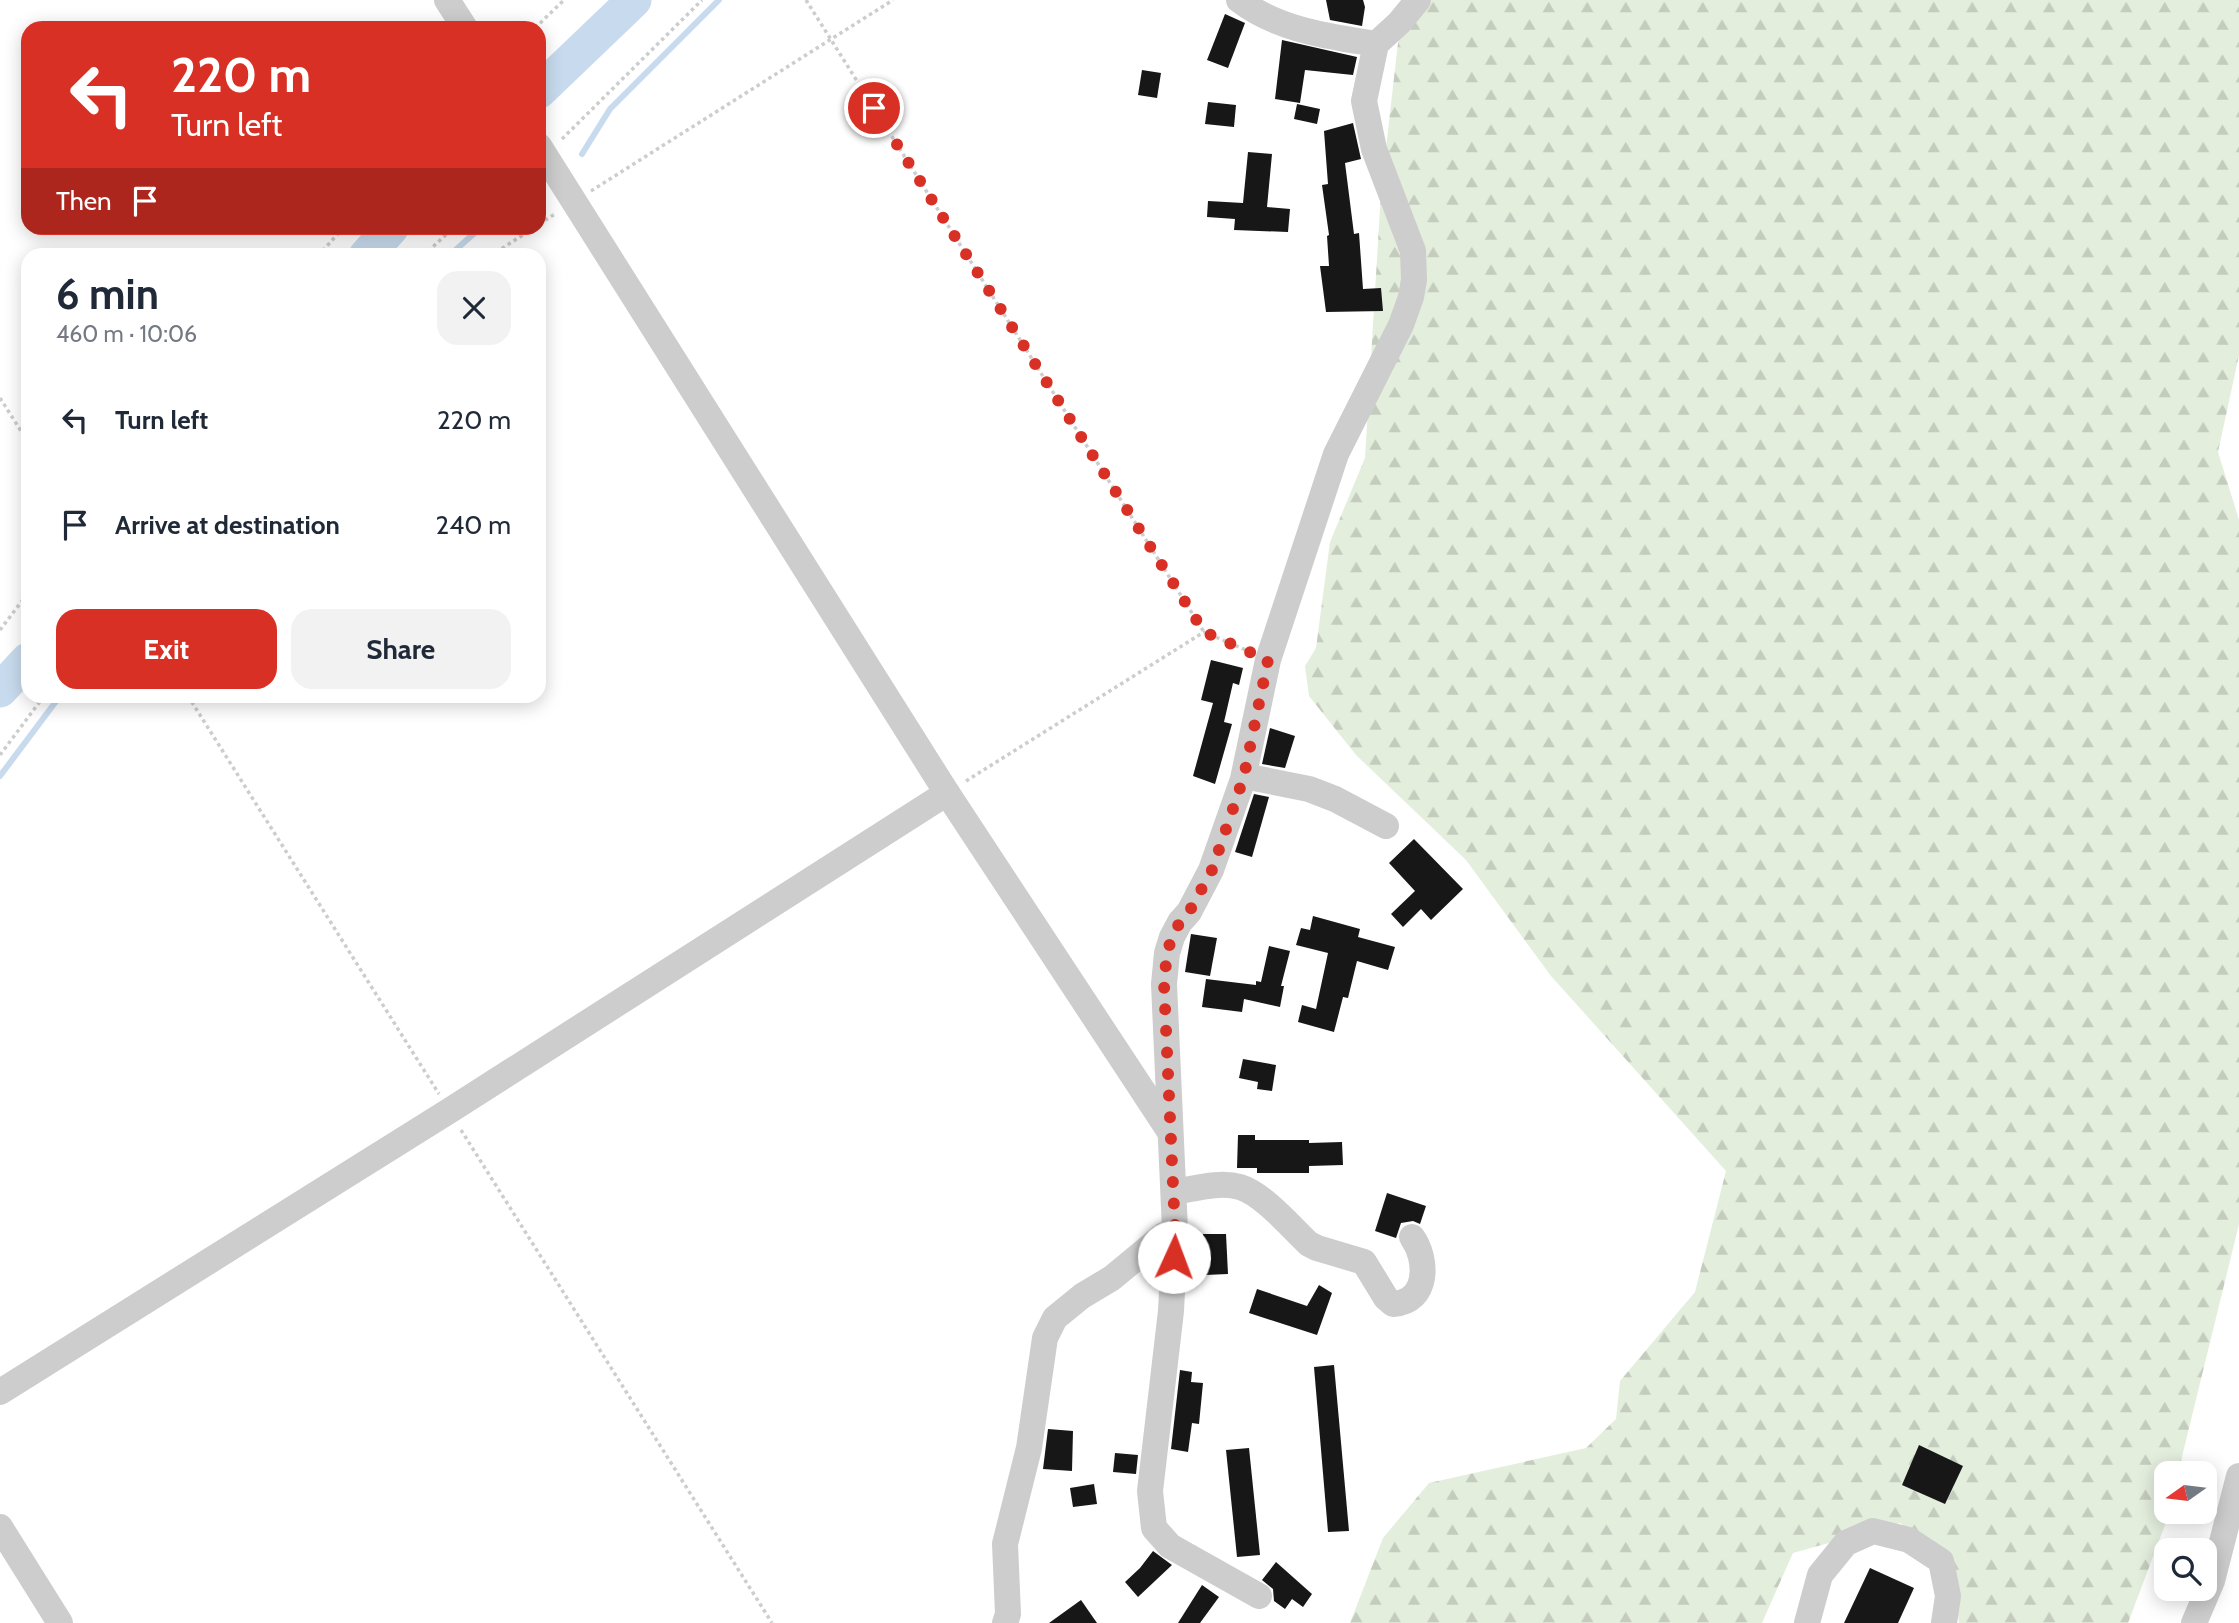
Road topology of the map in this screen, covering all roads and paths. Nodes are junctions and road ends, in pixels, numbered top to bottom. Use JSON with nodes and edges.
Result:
{"nodes":[{"id":1,"x":447,"y":0,"type":"edge"},
{"id":2,"x":564,"y":0,"type":"edge"},
{"id":3,"x":702,"y":0,"type":"edge"},
{"id":4,"x":806,"y":0,"type":"edge"},
{"id":5,"x":893,"y":0,"type":"edge"},
{"id":6,"x":1238,"y":0,"type":"edge"},
{"id":7,"x":1418,"y":0,"type":"edge"},
{"id":8,"x":460,"y":21,"type":"edge"},
{"id":9,"x":542,"y":21,"type":"edge"},
{"id":10,"x":831,"y":40,"type":"junction"},
{"id":11,"x":1376,"y":44,"type":"junction"},
{"id":12,"x":546,"y":146,"type":"edge"},
{"id":13,"x":546,"y":156,"type":"edge"},
{"id":14,"x":574,"y":202,"type":"junction"},
{"id":15,"x":546,"y":220,"type":"edge"},
{"id":16,"x":446,"y":235,"type":"edge"},
{"id":17,"x":523,"y":235,"type":"edge"},
{"id":18,"x":432,"y":248,"type":"edge"},
{"id":19,"x":503,"y":248,"type":"edge"},
{"id":20,"x":0,"y":398,"type":"edge"},
{"id":21,"x":21,"y":431,"type":"edge"},
{"id":22,"x":21,"y":602,"type":"edge"},
{"id":23,"x":0,"y":630,"type":"edge"},
{"id":24,"x":1204,"y":632,"type":"junction"},
{"id":25,"x":1268,"y":660,"type":"junction"},
{"id":26,"x":39,"y":703,"type":"edge"},
{"id":27,"x":192,"y":703,"type":"edge"},
{"id":28,"x":0,"y":755,"type":"edge"},
{"id":29,"x":1244,"y":776,"type":"junction"},
{"id":30,"x":947,"y":793,"type":"junction"},
{"id":31,"x":1386,"y":826,"type":"dead end"},
{"id":32,"x":449,"y":1111,"type":"junction"},
{"id":33,"x":1171,"y":1134,"type":"junction"},
{"id":34,"x":1174,"y":1192,"type":"junction"},
{"id":35,"x":1175,"y":1230,"type":"junction"},
{"id":36,"x":1412,"y":1237,"type":"dead end"},
{"id":37,"x":0,"y":1392,"type":"edge"},
{"id":38,"x":2239,"y":1476,"type":"edge"},
{"id":39,"x":0,"y":1527,"type":"edge"},
{"id":40,"x":1259,"y":1596,"type":"dead end"},
{"id":41,"x":60,"y":1623,"type":"edge"},
{"id":42,"x":772,"y":1623,"type":"edge"},
{"id":43,"x":1005,"y":1623,"type":"edge"},
{"id":44,"x":1807,"y":1623,"type":"edge"},
{"id":45,"x":1944,"y":1623,"type":"edge"},
{"id":46,"x":2194,"y":1623,"type":"edge"}],
"edges":[{"from":1,"to":8,"type":"street"},
{"from":2,"to":9,"type":"path"},
{"from":3,"to":12,"type":"path"},
{"from":4,"to":10,"type":"path"},
{"from":5,"to":10,"type":"path"},
{"from":6,"to":11,"type":"street"},
{"from":7,"to":11,"type":"street"},
{"from":10,"to":14,"type":"path"},
{"from":10,"to":24,"type":"path"},
{"from":11,"to":25,"type":"street"},
{"from":13,"to":14,"type":"street"},
{"from":14,"to":15,"type":"path"},
{"from":14,"to":30,"type":"street"},
{"from":16,"to":18,"type":"path"},
{"from":17,"to":19,"type":"path"},
{"from":20,"to":21,"type":"path"},
{"from":22,"to":23,"type":"path"},
{"from":24,"to":25,"type":"path"},
{"from":24,"to":30,"type":"path"},
{"from":25,"to":29,"type":"street"},
{"from":26,"to":28,"type":"path"},
{"from":27,"to":32,"type":"path"},
{"from":29,"to":31,"type":"street"},
{"from":29,"to":33,"type":"street"},
{"from":30,"to":32,"type":"street"},
{"from":30,"to":33,"type":"street"},
{"from":32,"to":37,"type":"street"},
{"from":32,"to":42,"type":"path"},
{"from":33,"to":34,"type":"street"},
{"from":34,"to":35,"type":"street"},
{"from":34,"to":36,"type":"street"},
{"from":35,"to":40,"type":"street"},
{"from":35,"to":43,"type":"street"},
{"from":38,"to":46,"type":"street"},
{"from":39,"to":41,"type":"street"},
{"from":44,"to":45,"type":"street"}]}
